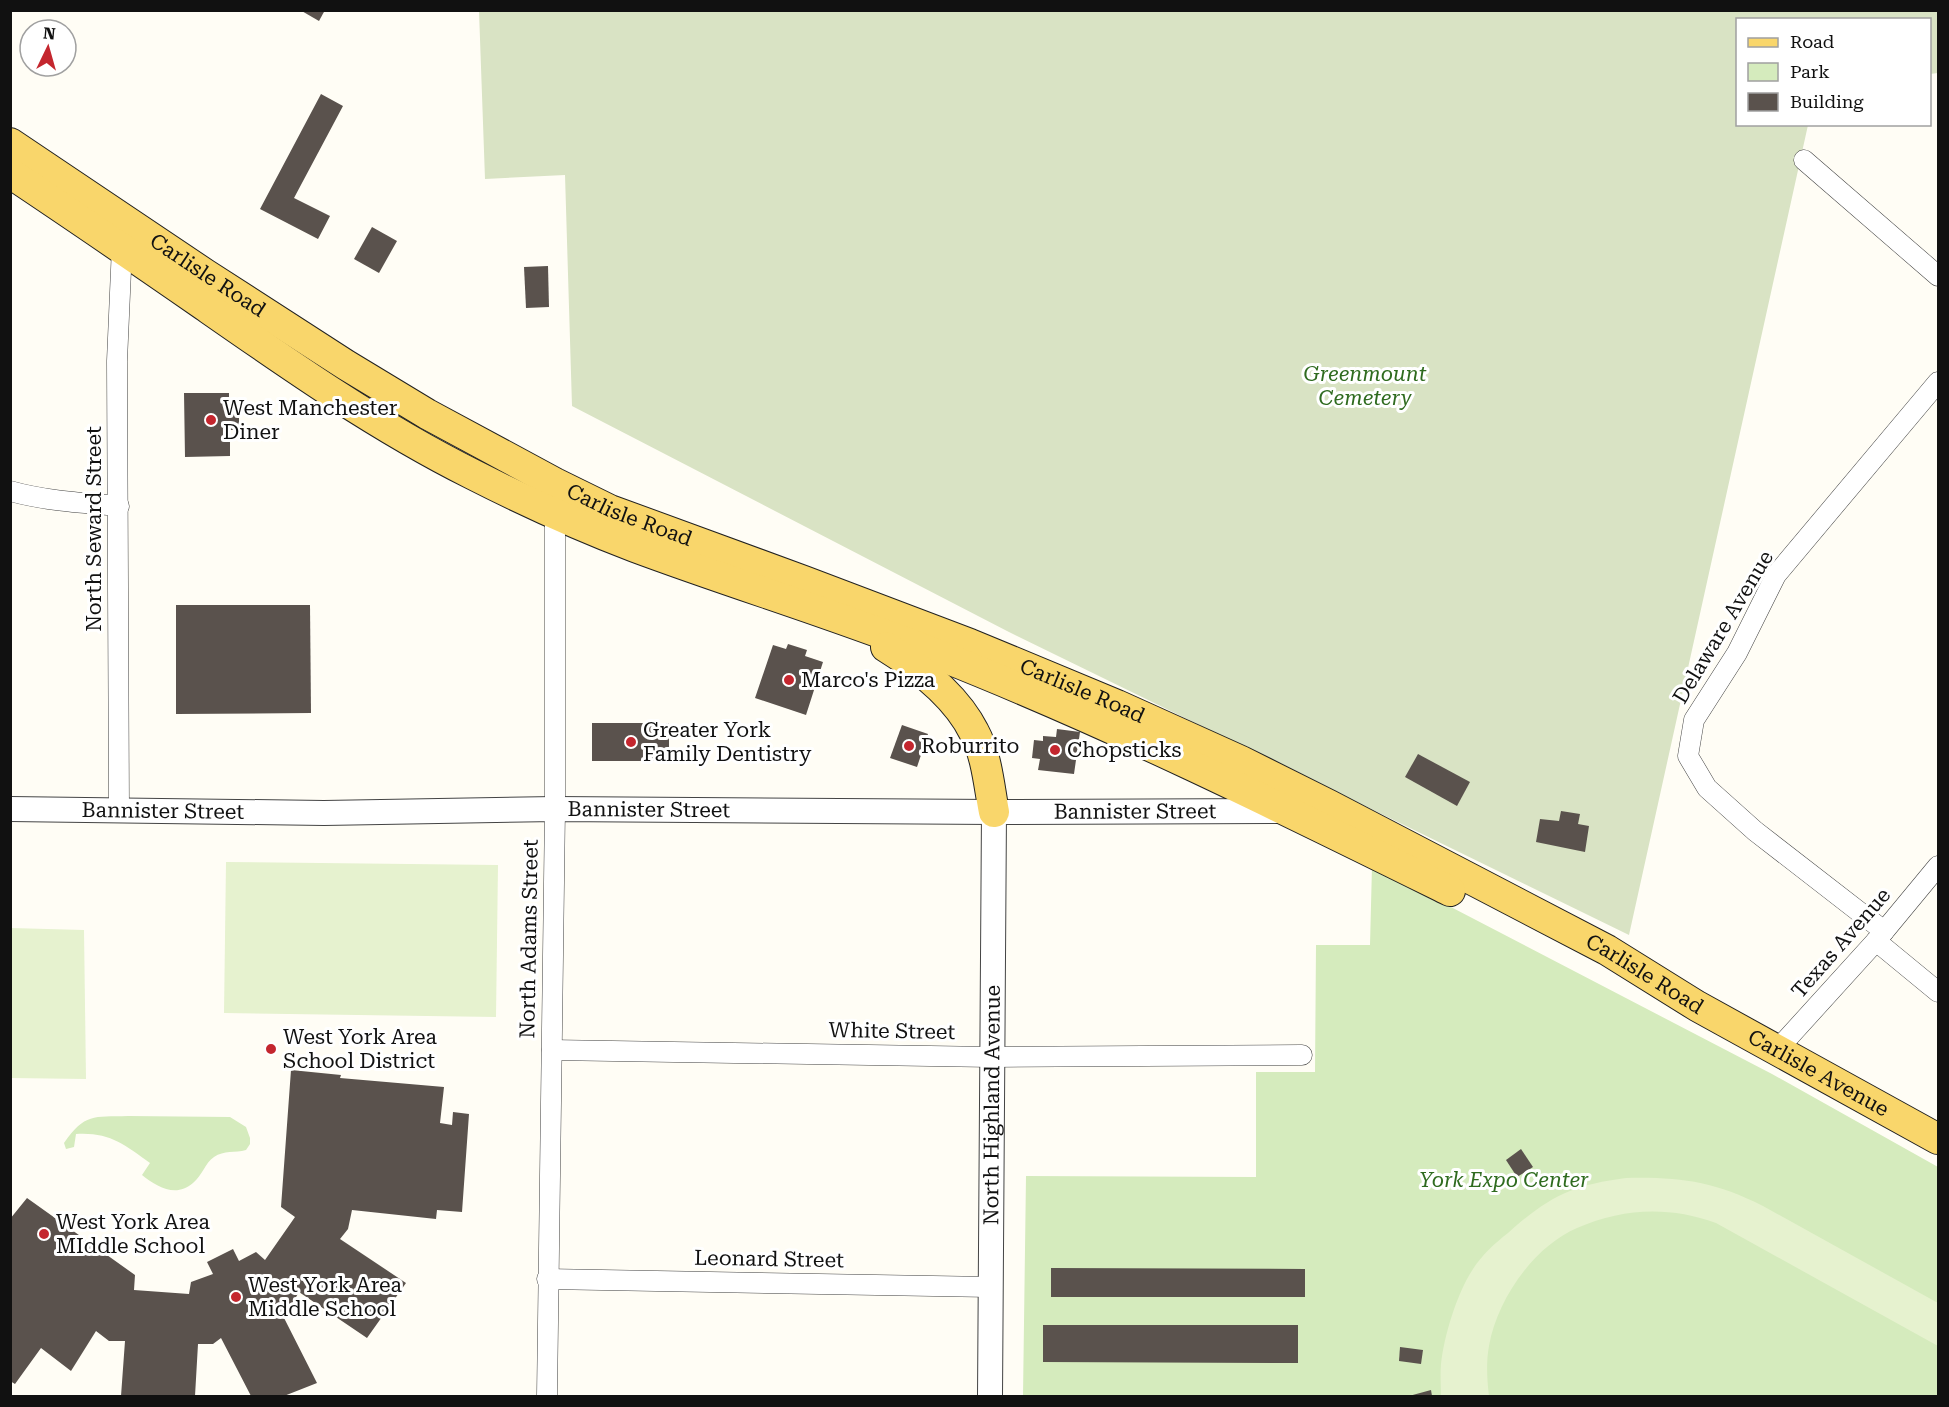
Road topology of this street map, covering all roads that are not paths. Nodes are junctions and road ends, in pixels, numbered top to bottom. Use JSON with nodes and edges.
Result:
{"nodes":[{"id":1,"x":10,"y":143,"type":"edge"},
{"id":2,"x":1804,"y":160,"type":"dead end"},
{"id":3,"x":10,"y":173,"type":"edge"},
{"id":4,"x":122,"y":248,"type":"junction"},
{"id":5,"x":1938,"y":276,"type":"edge"},
{"id":6,"x":1938,"y":382,"type":"edge"},
{"id":7,"x":555,"y":483,"type":"junction"},
{"id":8,"x":10,"y":491,"type":"edge"},
{"id":9,"x":119,"y":506,"type":"junction"},
{"id":10,"x":555,"y":514,"type":"junction"},
{"id":11,"x":844,"y":621,"type":"junction"},
{"id":12,"x":10,"y":809,"type":"edge"},
{"id":13,"x":555,"y":809,"type":"junction"},
{"id":14,"x":119,"y":811,"type":"junction"},
{"id":15,"x":1289,"y":811,"type":"junction"},
{"id":16,"x":994,"y":812,"type":"junction"},
{"id":17,"x":1428,"y":856,"type":"junction"},
{"id":18,"x":1938,"y":866,"type":"edge"},
{"id":19,"x":1880,"y":936,"type":"junction"},
{"id":20,"x":1938,"y":992,"type":"edge"},
{"id":21,"x":1697,"y":1006,"type":"junction"},
{"id":22,"x":552,"y":1050,"type":"junction"},
{"id":23,"x":1778,"y":1050,"type":"junction"},
{"id":24,"x":1302,"y":1055,"type":"dead end"},
{"id":25,"x":991,"y":1057,"type":"junction"},
{"id":26,"x":1938,"y":1140,"type":"edge"},
{"id":27,"x":548,"y":1279,"type":"junction"},
{"id":28,"x":990,"y":1287,"type":"junction"},
{"id":29,"x":547,"y":1396,"type":"edge"},
{"id":30,"x":990,"y":1396,"type":"edge"}],
"edges":[{"from":1,"to":7,"type":"main road","name":"Carlisle Road"},
{"from":2,"to":5,"type":"street"},
{"from":3,"to":4,"type":"main road","name":"Carlisle Road"},
{"from":4,"to":9,"type":"street","name":"North Seward Street"},
{"from":4,"to":10,"type":"main road","name":"Carlisle Road"},
{"from":6,"to":19,"type":"street","name":"Delaware Avenue"},
{"from":7,"to":10,"type":"street","name":"North Adams Street"},
{"from":7,"to":17,"type":"main road","name":"Carlisle Road"},
{"from":8,"to":9,"type":"street"},
{"from":9,"to":14,"type":"street","name":"North Seward Street"},
{"from":10,"to":11,"type":"main road","name":"Carlisle Road"},
{"from":10,"to":13,"type":"street","name":"North Adams Street"},
{"from":11,"to":15,"type":"main road","name":"Carlisle Road"},
{"from":11,"to":16,"type":"main road"},
{"from":12,"to":14,"type":"street","name":"Bannister Street"},
{"from":13,"to":14,"type":"street","name":"Bannister Street"},
{"from":13,"to":16,"type":"street","name":"Bannister Street"},
{"from":13,"to":22,"type":"street","name":"North Adams Street"},
{"from":15,"to":16,"type":"street","name":"Bannister Street"},
{"from":15,"to":17,"type":"main road"},
{"from":15,"to":21,"type":"main road","name":"Carlisle Road"},
{"from":16,"to":25,"type":"street","name":"North Highland Avenue"},
{"from":17,"to":21,"type":"main road","name":"Carlisle Road"},
{"from":18,"to":19,"type":"street","name":"Texas Avenue"},
{"from":19,"to":20,"type":"street","name":"Delaware Avenue"},
{"from":19,"to":23,"type":"street","name":"Texas Avenue"},
{"from":21,"to":23,"type":"main road","name":"Carlisle Avenue"},
{"from":22,"to":25,"type":"street","name":"White Street"},
{"from":22,"to":27,"type":"street","name":"North Adams Street"},
{"from":23,"to":26,"type":"main road","name":"Carlisle Avenue"},
{"from":24,"to":25,"type":"street","name":"White Street"},
{"from":25,"to":28,"type":"street","name":"North Highland Avenue"},
{"from":27,"to":28,"type":"street","name":"Leonard Street"},
{"from":27,"to":29,"type":"street","name":"North Adams Street"},
{"from":28,"to":30,"type":"street","name":"North Highland Avenue"}]}
